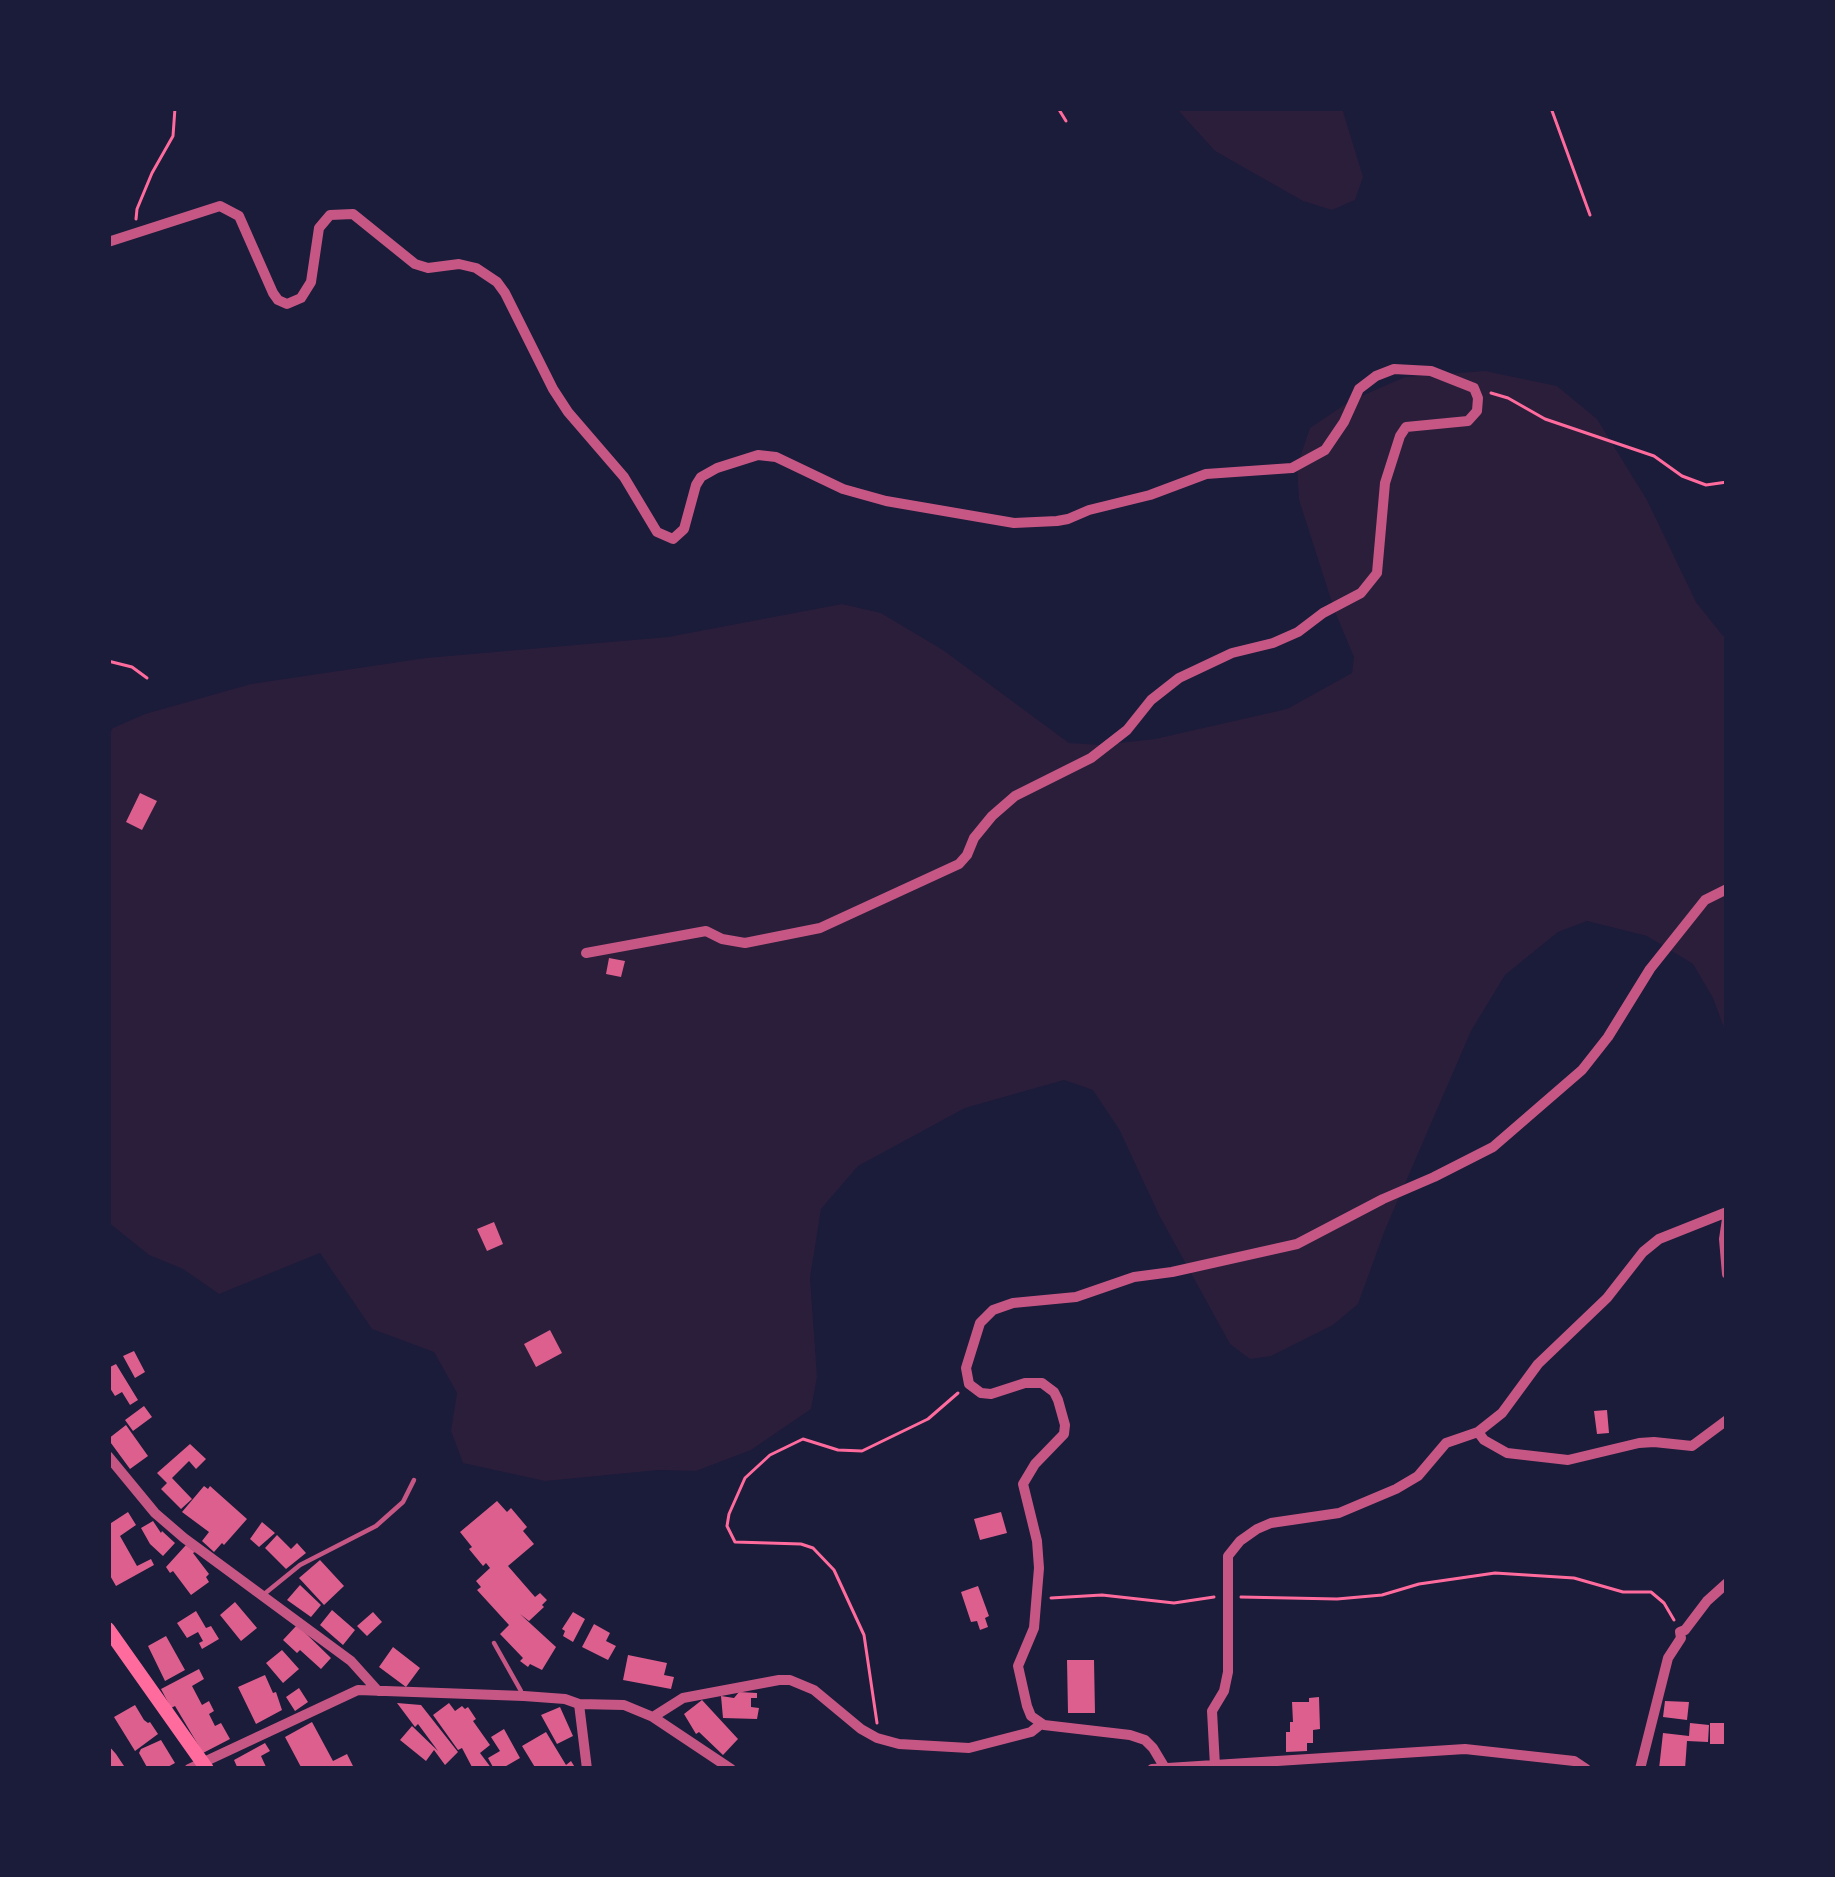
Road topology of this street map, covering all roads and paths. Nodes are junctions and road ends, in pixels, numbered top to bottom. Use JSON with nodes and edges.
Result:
{"nodes":[{"id":1,"x":175,"y":108,"type":"edge"},
{"id":2,"x":1058,"y":108,"type":"edge"},
{"id":3,"x":1551,"y":108,"type":"edge"},
{"id":4,"x":1066,"y":121,"type":"dead end"},
{"id":5,"x":1590,"y":215,"type":"dead end"},
{"id":6,"x":134,"y":233,"type":"junction"},
{"id":7,"x":108,"y":242,"type":"edge"},
{"id":8,"x":1474,"y":388,"type":"junction"},
{"id":9,"x":1727,"y":482,"type":"edge"},
{"id":10,"x":108,"y":661,"type":"edge"},
{"id":11,"x":147,"y":678,"type":"dead end"},
{"id":12,"x":1727,"y":889,"type":"edge"},
{"id":13,"x":586,"y":953,"type":"dead end"},
{"id":14,"x":1727,"y":1216,"type":"edge"},
{"id":15,"x":1727,"y":1274,"type":"edge"},
{"id":16,"x":969,"y":1384,"type":"junction"},
{"id":17,"x":1727,"y":1420,"type":"edge"},
{"id":18,"x":1478,"y":1432,"type":"junction"},
{"id":19,"x":108,"y":1456,"type":"edge"},
{"id":20,"x":414,"y":1480,"type":"dead end"},
{"id":21,"x":1727,"y":1583,"type":"edge"},
{"id":22,"x":263,"y":1595,"type":"junction"},
{"id":23,"x":1229,"y":1597,"type":"junction"},
{"id":24,"x":1037,"y":1598,"type":"junction"},
{"id":25,"x":108,"y":1629,"type":"edge"},
{"id":26,"x":1680,"y":1633,"type":"junction"},
{"id":27,"x":494,"y":1643,"type":"dead end"},
{"id":28,"x":378,"y":1691,"type":"junction"},
{"id":29,"x":524,"y":1696,"type":"junction"},
{"id":30,"x":579,"y":1704,"type":"junction"},
{"id":31,"x":653,"y":1717,"type":"junction"},
{"id":32,"x":1041,"y":1724,"type":"junction"},
{"id":33,"x":899,"y":1744,"type":"junction"},
{"id":34,"x":1215,"y":1766,"type":"edge"},
{"id":35,"x":200,"y":1767,"type":"edge"},
{"id":36,"x":1165,"y":1768,"type":"edge"},
{"id":37,"x":587,"y":1769,"type":"edge"},
{"id":38,"x":731,"y":1769,"type":"edge"},
{"id":39,"x":1152,"y":1769,"type":"edge"},
{"id":40,"x":1586,"y":1769,"type":"edge"},
{"id":41,"x":1640,"y":1769,"type":"edge"}],
"edges":[{"from":1,"to":6,"type":"path"},
{"from":2,"to":4,"type":"path"},
{"from":3,"to":5,"type":"path"},
{"from":6,"to":7,"type":"street"},
{"from":6,"to":8,"type":"street"},
{"from":8,"to":9,"type":"path"},
{"from":8,"to":13,"type":"street"},
{"from":10,"to":11,"type":"path"},
{"from":12,"to":16,"type":"street"},
{"from":14,"to":15,"type":"street"},
{"from":14,"to":18,"type":"street"},
{"from":16,"to":24,"type":"street"},
{"from":16,"to":33,"type":"path"},
{"from":17,"to":18,"type":"street"},
{"from":18,"to":23,"type":"street"},
{"from":19,"to":22,"type":"street"},
{"from":20,"to":22,"type":"lane"},
{"from":21,"to":26,"type":"street"},
{"from":22,"to":28,"type":"street"},
{"from":23,"to":24,"type":"path"},
{"from":23,"to":26,"type":"path"},
{"from":23,"to":34,"type":"street"},
{"from":24,"to":32,"type":"street"},
{"from":25,"to":35,"type":"main road"},
{"from":26,"to":41,"type":"street"},
{"from":27,"to":29,"type":"lane"},
{"from":28,"to":29,"type":"street"},
{"from":28,"to":35,"type":"street"},
{"from":29,"to":30,"type":"street"},
{"from":30,"to":31,"type":"street"},
{"from":30,"to":37,"type":"street"},
{"from":31,"to":33,"type":"street"},
{"from":31,"to":38,"type":"street"},
{"from":32,"to":33,"type":"street"},
{"from":32,"to":36,"type":"street"},
{"from":34,"to":36,"type":"street"},
{"from":34,"to":40,"type":"street"},
{"from":36,"to":39,"type":"street"}]}
